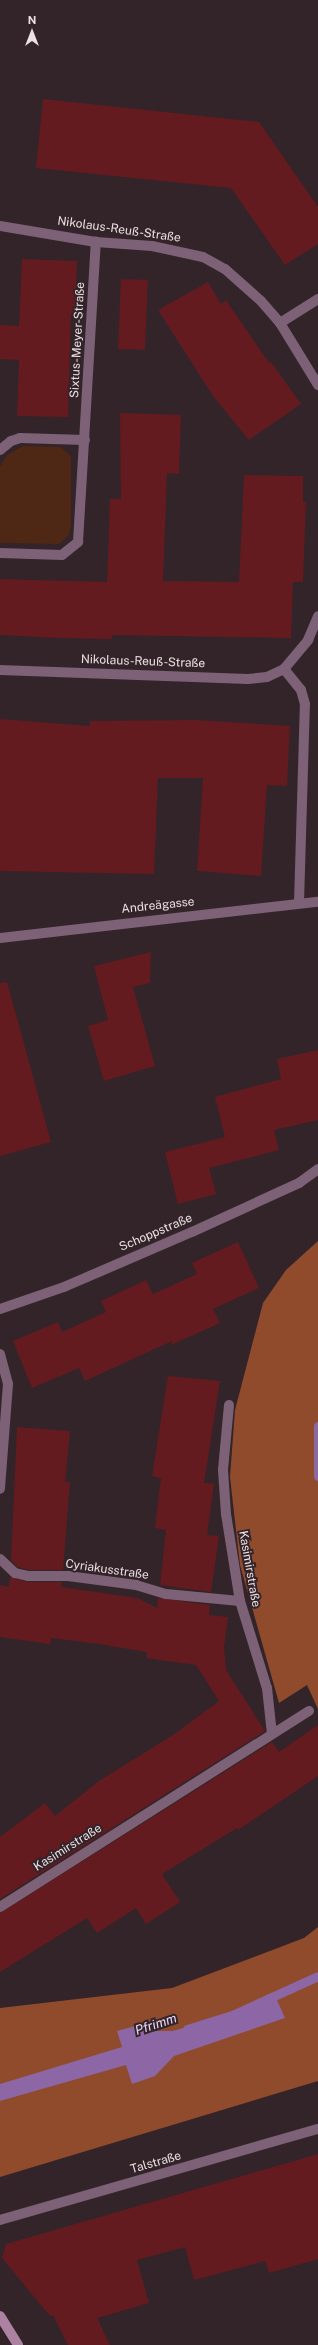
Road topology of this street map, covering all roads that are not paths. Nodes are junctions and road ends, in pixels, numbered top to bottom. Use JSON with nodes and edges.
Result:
{"nodes":[{"id":1,"x":0,"y":226,"type":"edge"},
{"id":2,"x":96,"y":242,"type":"junction"},
{"id":3,"x":318,"y":298,"type":"edge"},
{"id":4,"x":280,"y":323,"type":"junction"},
{"id":5,"x":318,"y":385,"type":"edge"},
{"id":6,"x":85,"y":440,"type":"junction"},
{"id":7,"x":0,"y":450,"type":"edge"},
{"id":8,"x":0,"y":553,"type":"edge"},
{"id":9,"x":318,"y":616,"type":"edge"},
{"id":10,"x":284,"y":669,"type":"junction"},
{"id":11,"x":0,"y":670,"type":"edge"},
{"id":12,"x":318,"y":902,"type":"edge"},
{"id":13,"x":299,"y":904,"type":"junction"},
{"id":14,"x":0,"y":938,"type":"edge"},
{"id":15,"x":318,"y":1170,"type":"edge"},
{"id":16,"x":0,"y":1309,"type":"edge"},
{"id":17,"x":0,"y":1354,"type":"edge"},
{"id":18,"x":230,"y":1405,"type":"dead end"},
{"id":19,"x":0,"y":1489,"type":"edge"},
{"id":20,"x":0,"y":1559,"type":"edge"},
{"id":21,"x":240,"y":1601,"type":"junction"},
{"id":22,"x":309,"y":1711,"type":"dead end"},
{"id":23,"x":272,"y":1734,"type":"junction"},
{"id":24,"x":0,"y":1907,"type":"edge"},
{"id":25,"x":318,"y":2129,"type":"edge"},
{"id":26,"x":0,"y":2220,"type":"edge"},
{"id":27,"x":0,"y":2316,"type":"edge"},
{"id":28,"x":18,"y":2345,"type":"edge"}],
"edges":[{"from":1,"to":2,"type":"street","name":"Nikolaus-Reuß-Straße"},
{"from":2,"to":4,"type":"street","name":"Nikolaus-Reuß-Straße"},
{"from":2,"to":6,"type":"street","name":"Sixtus-Meyer-Straße"},
{"from":3,"to":4,"type":"street"},
{"from":4,"to":5,"type":"street","name":"Nikolaus-Reuß-Straße"},
{"from":6,"to":7,"type":"street"},
{"from":6,"to":8,"type":"street","name":"Sixtus-Meyer-Straße"},
{"from":9,"to":10,"type":"street","name":"Nikolaus-Reuß-Straße"},
{"from":10,"to":11,"type":"street","name":"Nikolaus-Reuß-Straße"},
{"from":10,"to":13,"type":"street"},
{"from":12,"to":13,"type":"street","name":"Andreägasse"},
{"from":13,"to":14,"type":"street","name":"Andreägasse"},
{"from":15,"to":16,"type":"street","name":"Schoppstraße"},
{"from":17,"to":19,"type":"street"},
{"from":18,"to":21,"type":"street","name":"Kasimirstraße"},
{"from":20,"to":21,"type":"street","name":"Cyriakusstraße"},
{"from":21,"to":23,"type":"street","name":"Kasimirstraße"},
{"from":22,"to":23,"type":"street","name":"Kasimirstraße"},
{"from":23,"to":24,"type":"street","name":"Kasimirstraße"},
{"from":25,"to":26,"type":"street","name":"Talstraße"},
{"from":27,"to":28,"type":"main road"}]}
